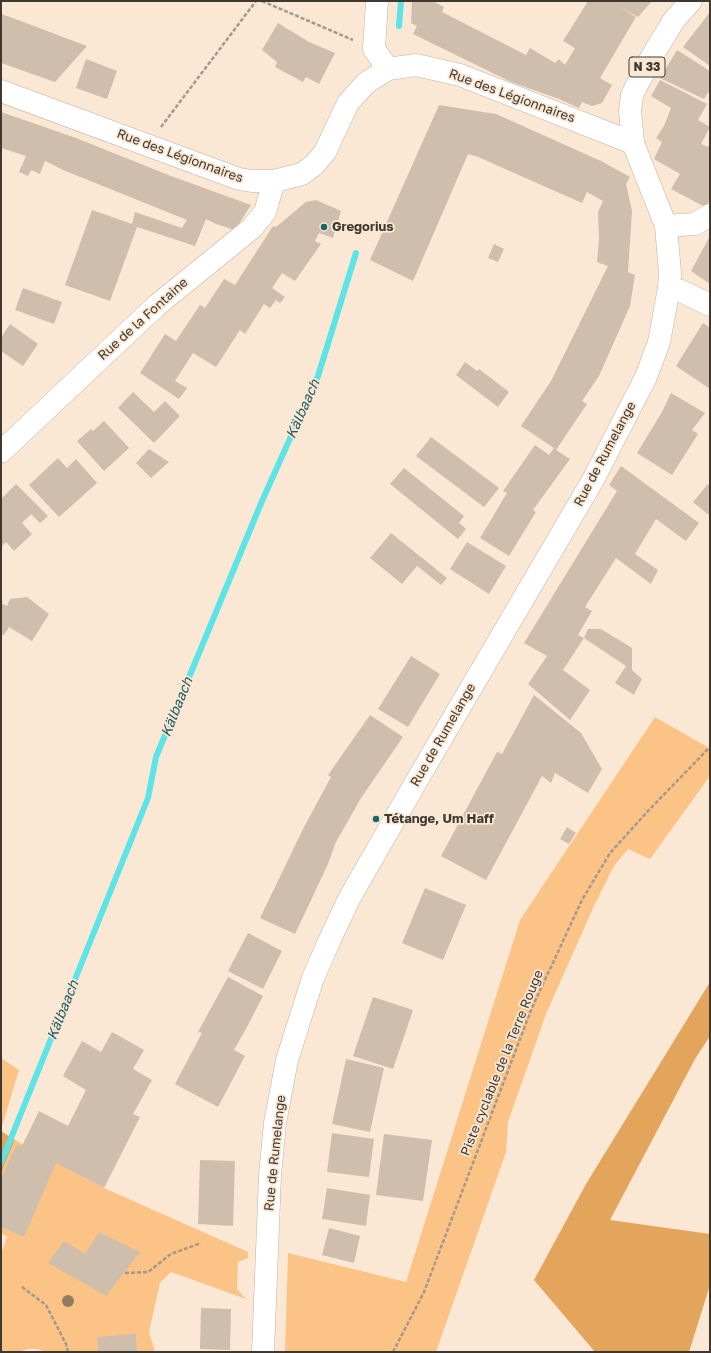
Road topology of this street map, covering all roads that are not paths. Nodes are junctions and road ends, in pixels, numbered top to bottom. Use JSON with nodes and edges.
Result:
{"nodes":[{"id":1,"x":377,"y":1,"type":"edge"},
{"id":2,"x":692,"y":1,"type":"edge"},
{"id":3,"x":388,"y":70,"type":"junction"},
{"id":4,"x":1,"y":91,"type":"edge"},
{"id":5,"x":633,"y":143,"type":"junction"},
{"id":6,"x":274,"y":182,"type":"junction"},
{"id":7,"x":710,"y":215,"type":"edge"},
{"id":8,"x":666,"y":226,"type":"junction"},
{"id":9,"x":669,"y":288,"type":"junction"},
{"id":10,"x":710,"y":305,"type":"edge"},
{"id":11,"x":1,"y":452,"type":"edge"},
{"id":12,"x":263,"y":1352,"type":"edge"}],
"edges":[{"from":1,"to":3,"type":"main road"},
{"from":2,"to":5,"type":"main road","number":"N 33"},
{"from":3,"to":5,"type":"main road","name":"Rue des Légionnaires"},
{"from":3,"to":6,"type":"main road","name":"Rue des Légionnaires"},
{"from":4,"to":6,"type":"main road","name":"Rue des Légionnaires"},
{"from":5,"to":8,"type":"main road","name":"Rue de Rumelange","number":"N 33"},
{"from":6,"to":11,"type":"main road","name":"Rue de la Fontaine"},
{"from":7,"to":8,"type":"main road"},
{"from":8,"to":9,"type":"main road","name":"Rue de Rumelange","number":"N 33"},
{"from":9,"to":10,"type":"main road"},
{"from":9,"to":12,"type":"main road","name":"Rue de Rumelange","number":"N 33"}]}
